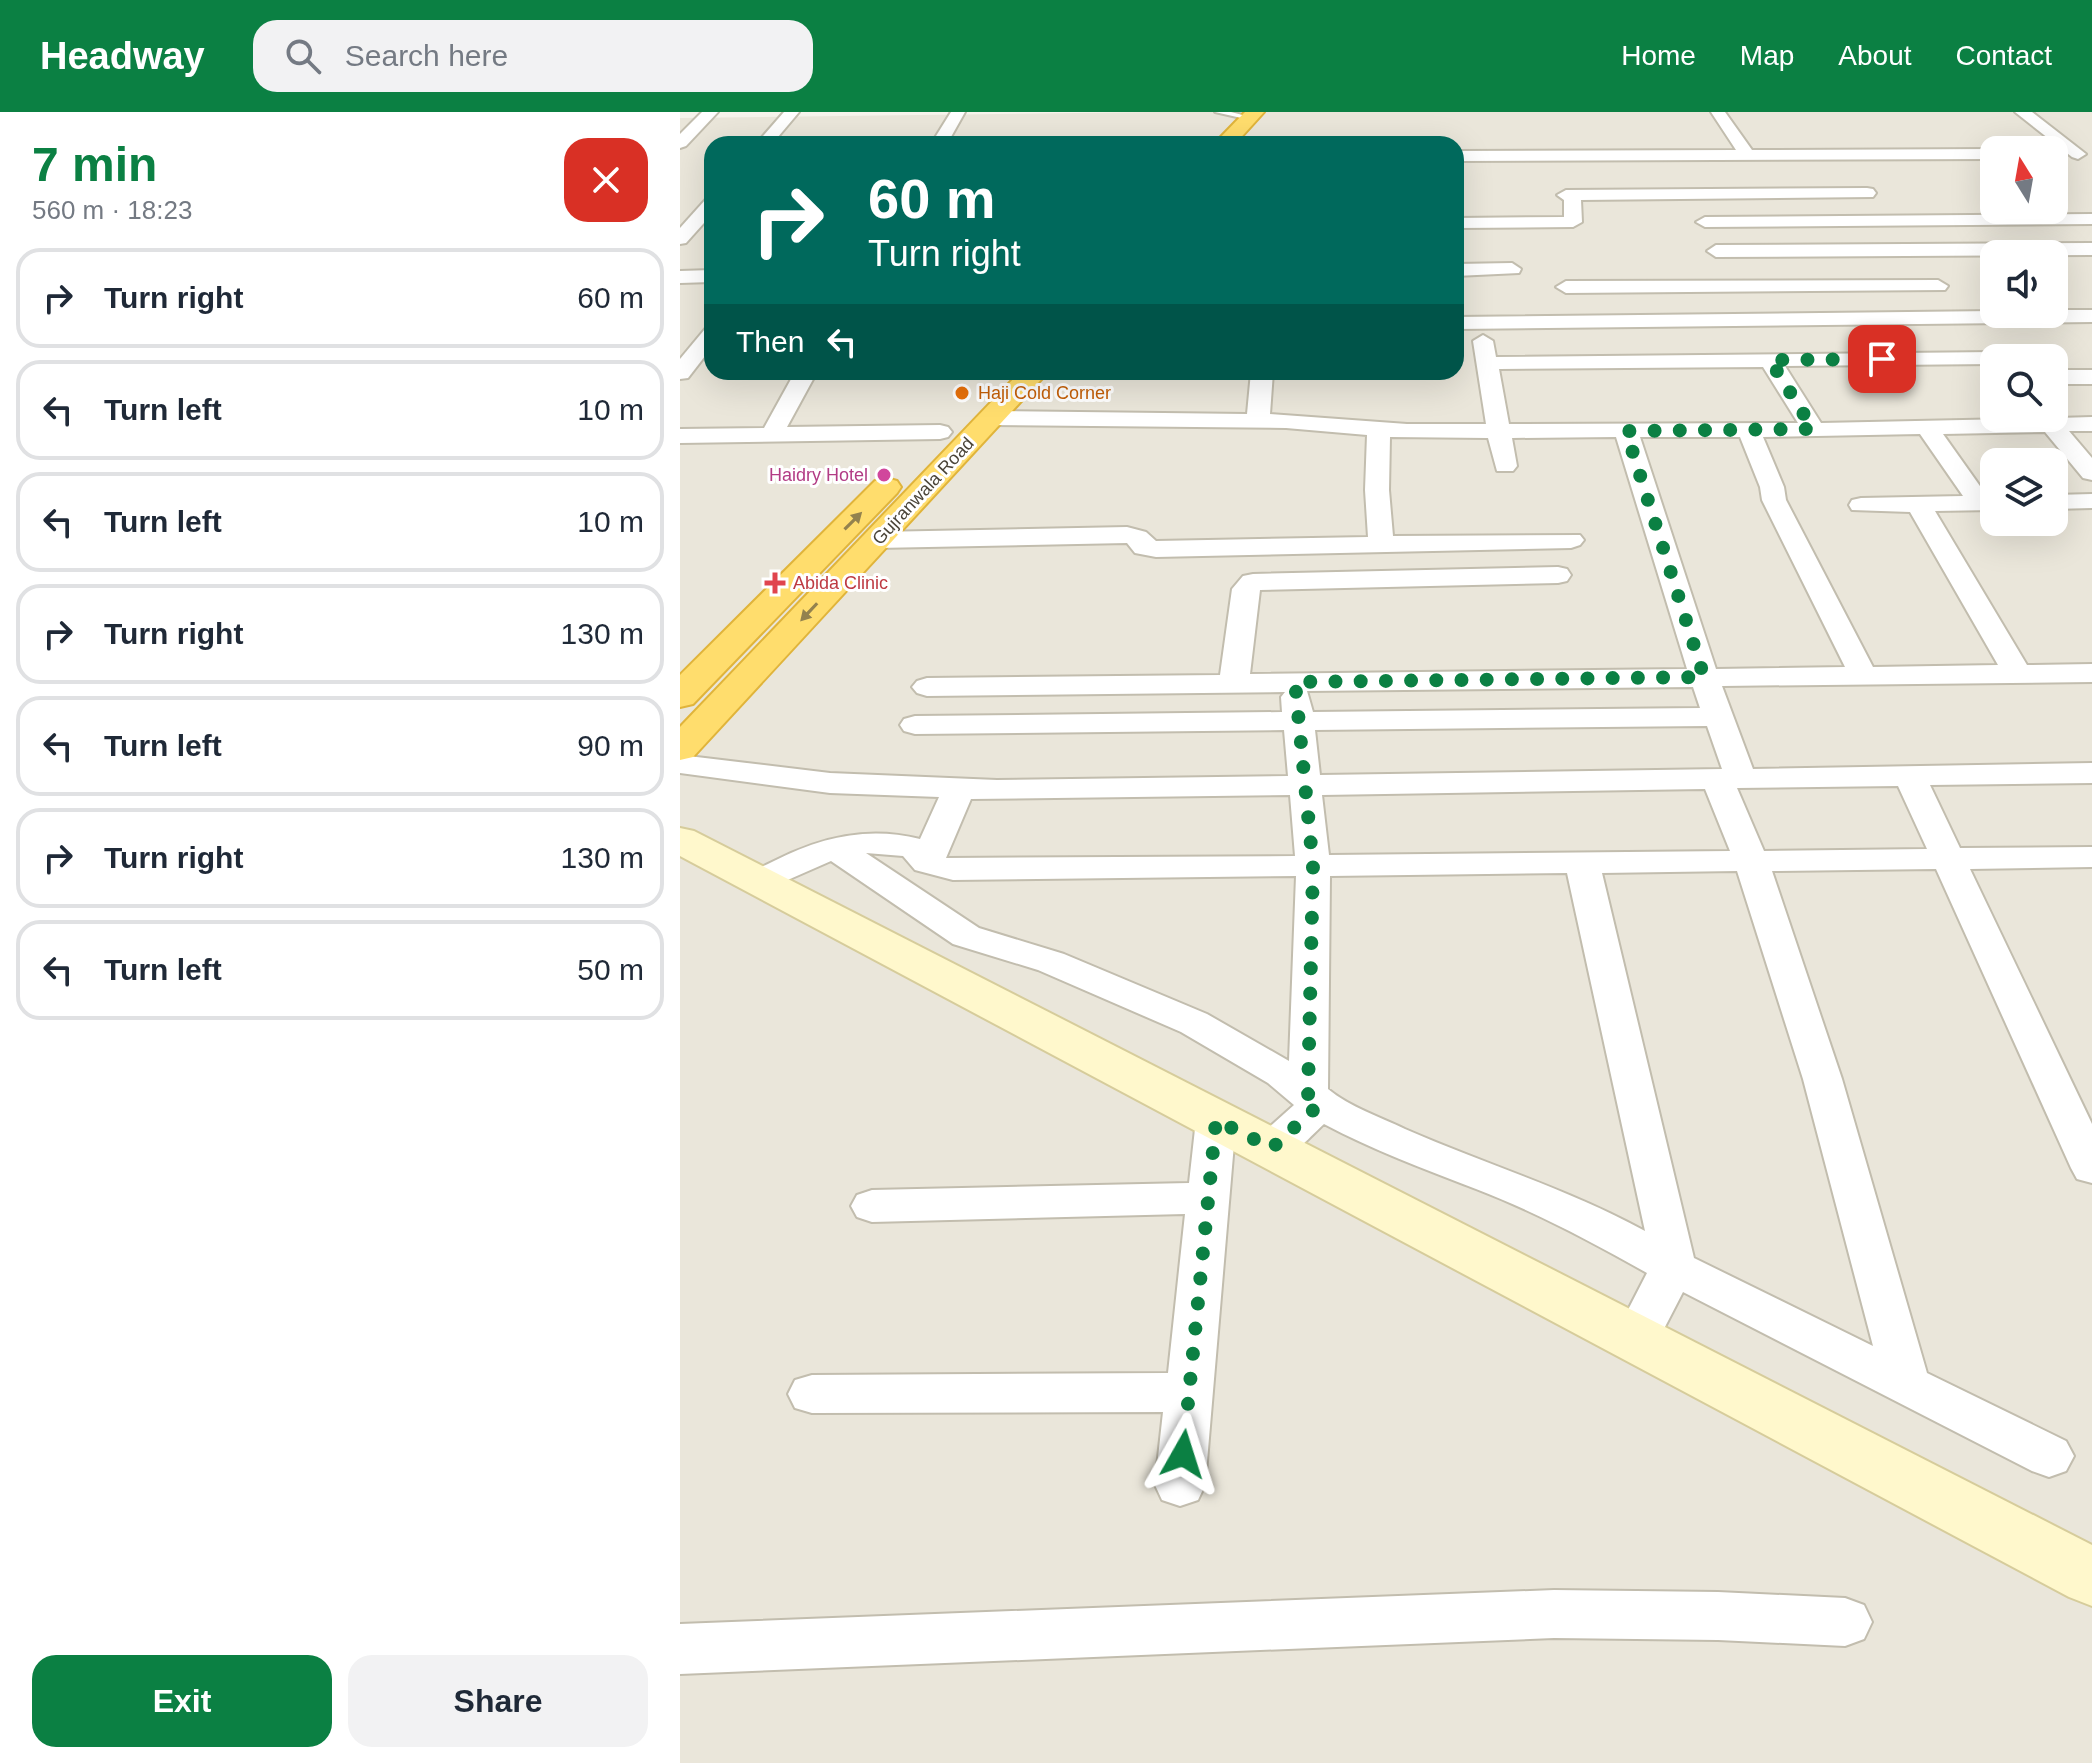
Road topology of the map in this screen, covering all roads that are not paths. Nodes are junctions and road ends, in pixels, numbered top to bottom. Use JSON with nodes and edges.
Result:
{"nodes":[{"id":1,"x":711,"y":112,"type":"edge"},
{"id":2,"x":792,"y":112,"type":"edge"},
{"id":3,"x":958,"y":112,"type":"edge"},
{"id":4,"x":1219,"y":112,"type":"edge"},
{"id":5,"x":1279,"y":112,"type":"edge"},
{"id":6,"x":1718,"y":112,"type":"edge"},
{"id":7,"x":2022,"y":112,"type":"edge"},
{"id":8,"x":1252,"y":115,"type":"edge"},
{"id":9,"x":771,"y":136,"type":"edge"},
{"id":10,"x":944,"y":136,"type":"edge"},
{"id":11,"x":1232,"y":136,"type":"edge"},
{"id":12,"x":1256,"y":136,"type":"edge"},
{"id":13,"x":680,"y":143,"type":"edge"},
{"id":14,"x":1832,"y":149,"type":"junction"},
{"id":15,"x":1980,"y":154,"type":"edge"},
{"id":16,"x":2087,"y":155,"type":"edge"},
{"id":17,"x":1748,"y":156,"type":"junction"},
{"id":18,"x":1464,"y":157,"type":"edge"},
{"id":19,"x":1650,"y":175,"type":"junction"},
{"id":20,"x":1867,"y":193,"type":"junction"},
{"id":21,"x":704,"y":212,"type":"edge"},
{"id":22,"x":2092,"y":219,"type":"edge"},
{"id":23,"x":1887,"y":220,"type":"junction"},
{"id":24,"x":1705,"y":222,"type":"dead end"},
{"id":25,"x":1464,"y":223,"type":"edge"},
{"id":26,"x":680,"y":239,"type":"edge"},
{"id":27,"x":2092,"y":249,"type":"edge"},
{"id":28,"x":1911,"y":250,"type":"junction"},
{"id":29,"x":1716,"y":251,"type":"dead end"},
{"id":30,"x":1512,"y":269,"type":"dead end"},
{"id":31,"x":1464,"y":270,"type":"edge"},
{"id":32,"x":704,"y":276,"type":"edge"},
{"id":33,"x":680,"y":277,"type":"edge"},
{"id":34,"x":1938,"y":286,"type":"junction"},
{"id":35,"x":1566,"y":287,"type":"dead end"},
{"id":36,"x":2092,"y":316,"type":"edge"},
{"id":37,"x":1963,"y":318,"type":"junction"},
{"id":38,"x":1480,"y":322,"type":"junction"},
{"id":39,"x":1464,"y":323,"type":"edge"},
{"id":40,"x":704,"y":343,"type":"edge"},
{"id":41,"x":1984,"y":344,"type":"edge"},
{"id":42,"x":1980,"y":358,"type":"edge"},
{"id":43,"x":1770,"y":360,"type":"junction"},
{"id":44,"x":1487,"y":363,"type":"junction"},
{"id":45,"x":680,"y":373,"type":"edge"},
{"id":46,"x":2068,"y":377,"type":"edge"},
{"id":47,"x":2092,"y":377,"type":"edge"},
{"id":48,"x":802,"y":380,"type":"edge"},
{"id":49,"x":992,"y":380,"type":"edge"},
{"id":50,"x":1027,"y":380,"type":"edge"},
{"id":51,"x":1261,"y":380,"type":"edge"},
{"id":52,"x":991,"y":418,"type":"junction"},
{"id":53,"x":1258,"y":421,"type":"junction"},
{"id":54,"x":2068,"y":422,"type":"edge"},
{"id":55,"x":1980,"y":424,"type":"edge"},
{"id":56,"x":2092,"y":424,"type":"edge"},
{"id":57,"x":1926,"y":426,"type":"junction"},
{"id":58,"x":1813,"y":429,"type":"junction"},
{"id":59,"x":1379,"y":430,"type":"junction"},
{"id":60,"x":1749,"y":430,"type":"junction"},
{"id":61,"x":1498,"y":431,"type":"junction"},
{"id":62,"x":1626,"y":431,"type":"junction"},
{"id":63,"x":940,"y":432,"type":"junction"},
{"id":64,"x":2057,"y":432,"type":"edge"},
{"id":65,"x":771,"y":435,"type":"junction"},
{"id":66,"x":680,"y":436,"type":"edge"},
{"id":67,"x":1505,"y":466,"type":"dead end"},
{"id":68,"x":2092,"y":473,"type":"edge"},
{"id":69,"x":1980,"y":494,"type":"edge"},
{"id":70,"x":2092,"y":501,"type":"edge"},
{"id":71,"x":2068,"y":502,"type":"edge"},
{"id":72,"x":1980,"y":503,"type":"edge"},
{"id":73,"x":1918,"y":504,"type":"junction"},
{"id":74,"x":1861,"y":505,"type":"dead end"},
{"id":75,"x":877,"y":540,"type":"junction"},
{"id":76,"x":1571,"y":540,"type":"dead end"},
{"id":77,"x":1381,"y":544,"type":"junction"},
{"id":78,"x":1558,"y":575,"type":"dead end"},
{"id":79,"x":2092,"y":673,"type":"edge"},
{"id":80,"x":2018,"y":674,"type":"junction"},
{"id":81,"x":1863,"y":675,"type":"junction"},
{"id":82,"x":1704,"y":677,"type":"junction"},
{"id":83,"x":1295,"y":682,"type":"junction"},
{"id":84,"x":1234,"y":683,"type":"junction"},
{"id":85,"x":927,"y":687,"type":"dead end"},
{"id":86,"x":680,"y":696,"type":"edge"},
{"id":87,"x":1718,"y":717,"type":"junction"},
{"id":88,"x":1299,"y":721,"type":"junction"},
{"id":89,"x":915,"y":725,"type":"dead end"},
{"id":90,"x":680,"y":749,"type":"edge"},
{"id":91,"x":680,"y":764,"type":"edge"},
{"id":92,"x":2092,"y":773,"type":"edge"},
{"id":93,"x":1910,"y":777,"type":"junction"},
{"id":94,"x":1730,"y":779,"type":"junction"},
{"id":95,"x":1305,"y":785,"type":"junction"},
{"id":96,"x":959,"y":789,"type":"junction"},
{"id":97,"x":680,"y":840,"type":"edge"},
{"id":98,"x":833,"y":847,"type":"junction"},
{"id":99,"x":2092,"y":857,"type":"edge"},
{"id":100,"x":1949,"y":858,"type":"junction"},
{"id":101,"x":1753,"y":860,"type":"junction"},
{"id":102,"x":1582,"y":862,"type":"junction"},
{"id":103,"x":927,"y":863,"type":"junction"},
{"id":104,"x":1313,"y":866,"type":"junction"},
{"id":105,"x":760,"y":882,"type":"junction"},
{"id":106,"x":1314,"y":1099,"type":"junction"},
{"id":107,"x":1216,"y":1120,"type":"junction"},
{"id":108,"x":1272,"y":1148,"type":"junction"},
{"id":109,"x":2092,"y":1168,"type":"edge"},
{"id":110,"x":1209,"y":1198,"type":"junction"},
{"id":111,"x":872,"y":1206,"type":"dead end"},
{"id":112,"x":1673,"y":1267,"type":"junction"},
{"id":113,"x":1636,"y":1339,"type":"junction"},
{"id":114,"x":1907,"y":1384,"type":"junction"},
{"id":115,"x":1189,"y":1392,"type":"junction"},
{"id":116,"x":812,"y":1394,"type":"dead end"},
{"id":117,"x":2049,"y":1456,"type":"dead end"},
{"id":118,"x":1180,"y":1485,"type":"dead end"},
{"id":119,"x":2092,"y":1577,"type":"edge"},
{"id":120,"x":1845,"y":1622,"type":"dead end"},
{"id":121,"x":680,"y":1649,"type":"edge"}],
"edges":[{"from":1,"to":13,"type":"street"},
{"from":2,"to":9,"type":"street"},
{"from":3,"to":10,"type":"street"},
{"from":4,"to":8,"type":"lane"},
{"from":5,"to":12,"type":"highway"},
{"from":6,"to":17,"type":"street"},
{"from":7,"to":16,"type":"street"},
{"from":8,"to":11,"type":"highway"},
{"from":14,"to":15,"type":"street"},
{"from":14,"to":17,"type":"street"},
{"from":14,"to":20,"type":"street"},
{"from":17,"to":19,"type":"street"},
{"from":18,"to":19,"type":"street"},
{"from":19,"to":20,"type":"street"},
{"from":19,"to":25,"type":"street"},
{"from":20,"to":23,"type":"street"},
{"from":21,"to":26,"type":"street"},
{"from":22,"to":23,"type":"street"},
{"from":23,"to":24,"type":"street"},
{"from":23,"to":28,"type":"street"},
{"from":27,"to":28,"type":"street"},
{"from":28,"to":29,"type":"street"},
{"from":28,"to":34,"type":"street"},
{"from":30,"to":31,"type":"street"},
{"from":32,"to":33,"type":"street"},
{"from":34,"to":35,"type":"street"},
{"from":34,"to":37,"type":"street"},
{"from":36,"to":37,"type":"street"},
{"from":37,"to":38,"type":"street"},
{"from":37,"to":41,"type":"street"},
{"from":38,"to":39,"type":"street"},
{"from":38,"to":44,"type":"street"},
{"from":40,"to":45,"type":"street"},
{"from":42,"to":43,"type":"street"},
{"from":43,"to":44,"type":"street"},
{"from":43,"to":58,"type":"street"},
{"from":44,"to":61,"type":"street"},
{"from":46,"to":47,"type":"street"},
{"from":48,"to":65,"type":"street"},
{"from":49,"to":63,"type":"highway","name":"Gujranwala Road"},
{"from":50,"to":52,"type":"highway","name":"Gujranwala Road"},
{"from":51,"to":53,"type":"street"},
{"from":52,"to":53,"type":"street"},
{"from":52,"to":75,"type":"highway","name":"Gujranwala Road"},
{"from":53,"to":59,"type":"street"},
{"from":54,"to":56,"type":"street"},
{"from":55,"to":57,"type":"street"},
{"from":57,"to":58,"type":"street"},
{"from":57,"to":69,"type":"street"},
{"from":58,"to":60,"type":"street"},
{"from":59,"to":61,"type":"street"},
{"from":59,"to":77,"type":"street"},
{"from":60,"to":62,"type":"street"},
{"from":60,"to":81,"type":"street"},
{"from":61,"to":62,"type":"street"},
{"from":61,"to":67,"type":"street"},
{"from":62,"to":82,"type":"street"},
{"from":63,"to":65,"type":"street"},
{"from":86,"to":63,"type":"highway","name":"Gujranwala Road","one_way":true},
{"from":64,"to":68,"type":"street"},
{"from":65,"to":66,"type":"street"},
{"from":70,"to":71,"type":"street"},
{"from":72,"to":73,"type":"street"},
{"from":73,"to":74,"type":"street"},
{"from":73,"to":80,"type":"street"},
{"from":75,"to":77,"type":"street"},
{"from":75,"to":90,"type":"highway","name":"Gujranwala Road","one_way":true},
{"from":76,"to":77,"type":"street"},
{"from":78,"to":84,"type":"street"},
{"from":79,"to":80,"type":"street"},
{"from":80,"to":81,"type":"street"},
{"from":81,"to":82,"type":"street"},
{"from":82,"to":83,"type":"street"},
{"from":82,"to":87,"type":"street"},
{"from":83,"to":84,"type":"street"},
{"from":83,"to":88,"type":"street"},
{"from":84,"to":85,"type":"street"},
{"from":87,"to":88,"type":"street"},
{"from":87,"to":94,"type":"street"},
{"from":88,"to":89,"type":"street"},
{"from":88,"to":95,"type":"street"},
{"from":91,"to":96,"type":"street"},
{"from":92,"to":93,"type":"street"},
{"from":93,"to":94,"type":"street"},
{"from":93,"to":100,"type":"street"},
{"from":94,"to":95,"type":"street"},
{"from":94,"to":101,"type":"street"},
{"from":95,"to":96,"type":"street"},
{"from":95,"to":104,"type":"street"},
{"from":96,"to":103,"type":"street"},
{"from":97,"to":105,"type":"main road"},
{"from":98,"to":103,"type":"street"},
{"from":98,"to":105,"type":"street"},
{"from":98,"to":106,"type":"street"},
{"from":99,"to":100,"type":"street"},
{"from":100,"to":101,"type":"street"},
{"from":100,"to":109,"type":"street"},
{"from":101,"to":102,"type":"street"},
{"from":101,"to":114,"type":"street"},
{"from":102,"to":104,"type":"street"},
{"from":102,"to":112,"type":"street"},
{"from":103,"to":104,"type":"street"},
{"from":104,"to":106,"type":"street"},
{"from":105,"to":107,"type":"main road"},
{"from":106,"to":108,"type":"street"},
{"from":106,"to":112,"type":"street"},
{"from":107,"to":108,"type":"main road"},
{"from":107,"to":110,"type":"street"},
{"from":108,"to":113,"type":"main road"},
{"from":110,"to":111,"type":"street"},
{"from":110,"to":115,"type":"street"},
{"from":112,"to":113,"type":"street"},
{"from":112,"to":114,"type":"street"},
{"from":113,"to":119,"type":"main road"},
{"from":114,"to":117,"type":"street"},
{"from":115,"to":116,"type":"street"},
{"from":115,"to":118,"type":"street"},
{"from":120,"to":121,"type":"street"}]}
